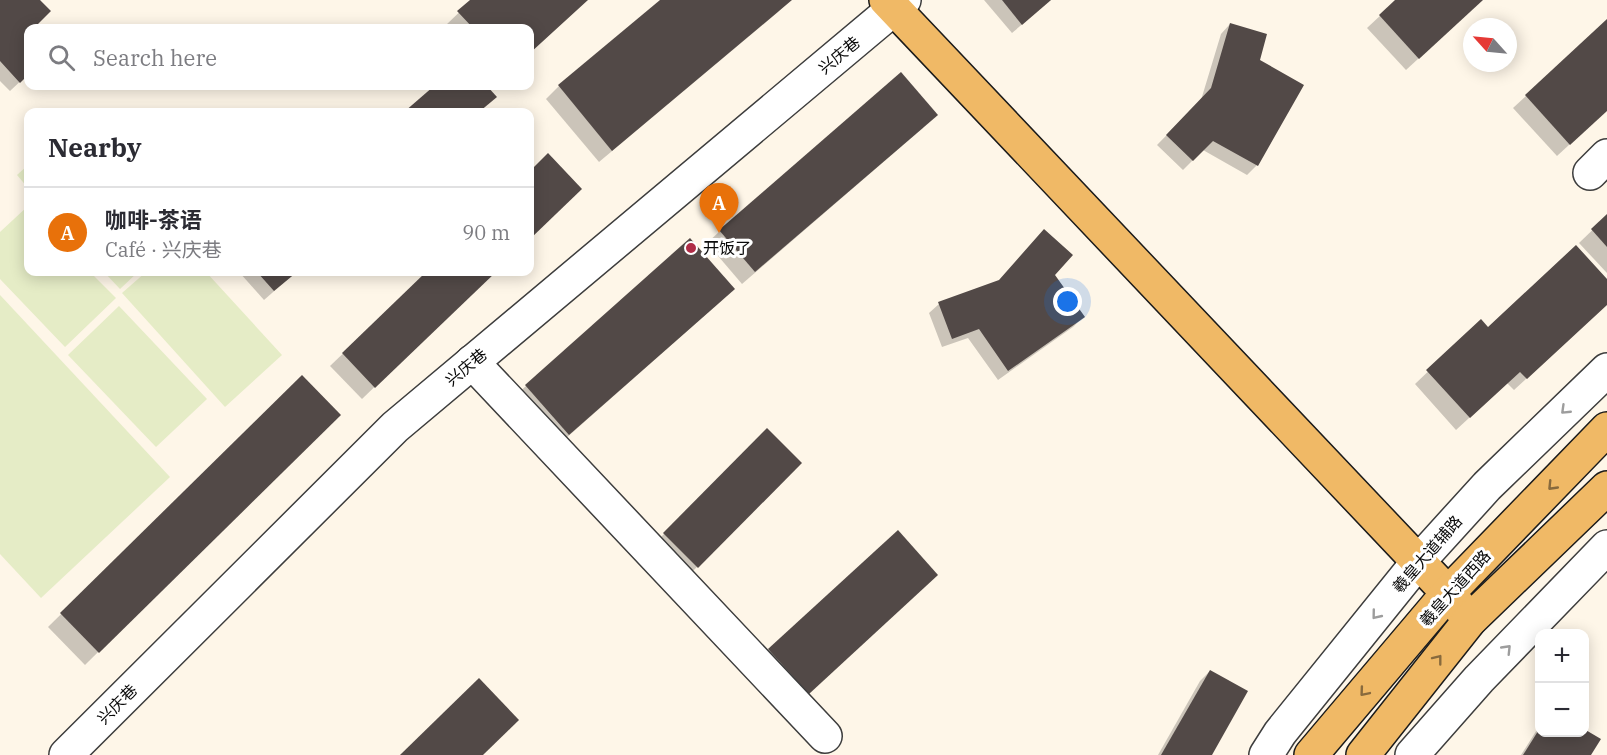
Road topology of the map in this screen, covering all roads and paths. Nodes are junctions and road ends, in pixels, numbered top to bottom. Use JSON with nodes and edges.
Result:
{"nodes":[{"id":1,"x":895,"y":3,"type":"edge"},
{"id":2,"x":472,"y":362,"type":"junction"},
{"id":3,"x":1607,"y":370,"type":"edge"},
{"id":4,"x":1607,"y":429,"type":"edge"},
{"id":5,"x":1607,"y":488,"type":"edge"},
{"id":6,"x":1607,"y":548,"type":"edge"},
{"id":7,"x":1419,"y":562,"type":"junction"},
{"id":8,"x":1448,"y":593,"type":"junction"},
{"id":9,"x":1470,"y":620,"type":"junction"},
{"id":10,"x":825,"y":736,"type":"dead end"},
{"id":11,"x":66,"y":755,"type":"edge"},
{"id":12,"x":1266,"y":755,"type":"edge"},
{"id":13,"x":1311,"y":755,"type":"edge"},
{"id":14,"x":1364,"y":755,"type":"edge"},
{"id":15,"x":1412,"y":755,"type":"edge"}],
"edges":[{"from":1,"to":2,"type":"street","name":"兴庆巷"},
{"from":1,"to":7,"type":"main road"},
{"from":2,"to":10,"type":"street"},
{"from":2,"to":11,"type":"street","name":"兴庆巷"},
{"from":3,"to":7,"type":"street","name":"羲皇大道辅路","one_way":true},
{"from":4,"to":8,"type":"main road","name":"羲皇大道西路","one_way":true},
{"from":5,"to":9,"type":"main road","name":"羲皇大道西路"},
{"from":15,"to":6,"type":"street","one_way":true},
{"from":7,"to":8,"type":"main road"},
{"from":7,"to":12,"type":"street","name":"羲皇大道辅路","one_way":true},
{"from":8,"to":9,"type":"main road"},
{"from":8,"to":13,"type":"main road","name":"羲皇大道西路","one_way":true},
{"from":14,"to":9,"type":"main road","name":"羲皇大道西路","one_way":true}]}
